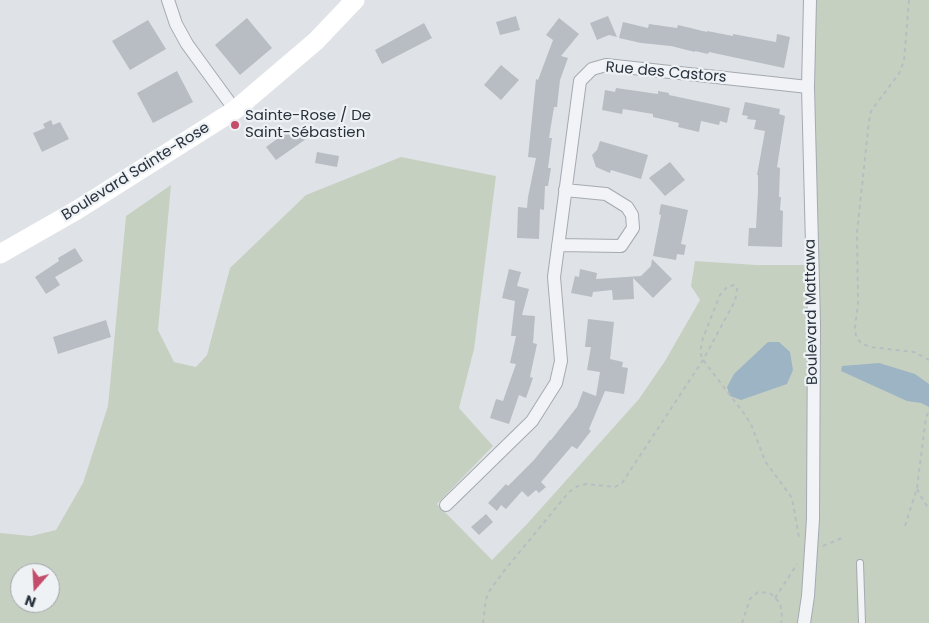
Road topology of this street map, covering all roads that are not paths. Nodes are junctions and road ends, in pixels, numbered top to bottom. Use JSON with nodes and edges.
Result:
{"nodes":[{"id":1,"x":168,"y":0,"type":"edge"},
{"id":2,"x":355,"y":0,"type":"edge"},
{"id":3,"x":810,"y":0,"type":"edge"},
{"id":4,"x":808,"y":88,"type":"junction"},
{"id":5,"x":235,"y":110,"type":"junction"},
{"id":6,"x":565,"y":190,"type":"junction"},
{"id":7,"x":558,"y":245,"type":"junction"},
{"id":8,"x":0,"y":254,"type":"edge"},
{"id":9,"x":446,"y":505,"type":"dead end"},
{"id":10,"x":860,"y":563,"type":"dead end"},
{"id":11,"x":804,"y":623,"type":"edge"},
{"id":12,"x":862,"y":623,"type":"edge"}],
"edges":[{"from":1,"to":5,"type":"street"},
{"from":2,"to":5,"type":"street","name":"Boulevard Sainte-Rose"},
{"from":3,"to":4,"type":"street","name":"Boulevard Mattawa"},
{"from":4,"to":6,"type":"street","name":"Rue des Castors"},
{"from":4,"to":11,"type":"street","name":"Boulevard Mattawa"},
{"from":5,"to":8,"type":"street","name":"Boulevard Sainte-Rose"},
{"from":6,"to":7,"type":"street","name":"Rue des Castors"},
{"from":6,"to":7,"type":"street"},
{"from":7,"to":9,"type":"street","name":"Rue des Castors"},
{"from":10,"to":12,"type":"lane"}]}
